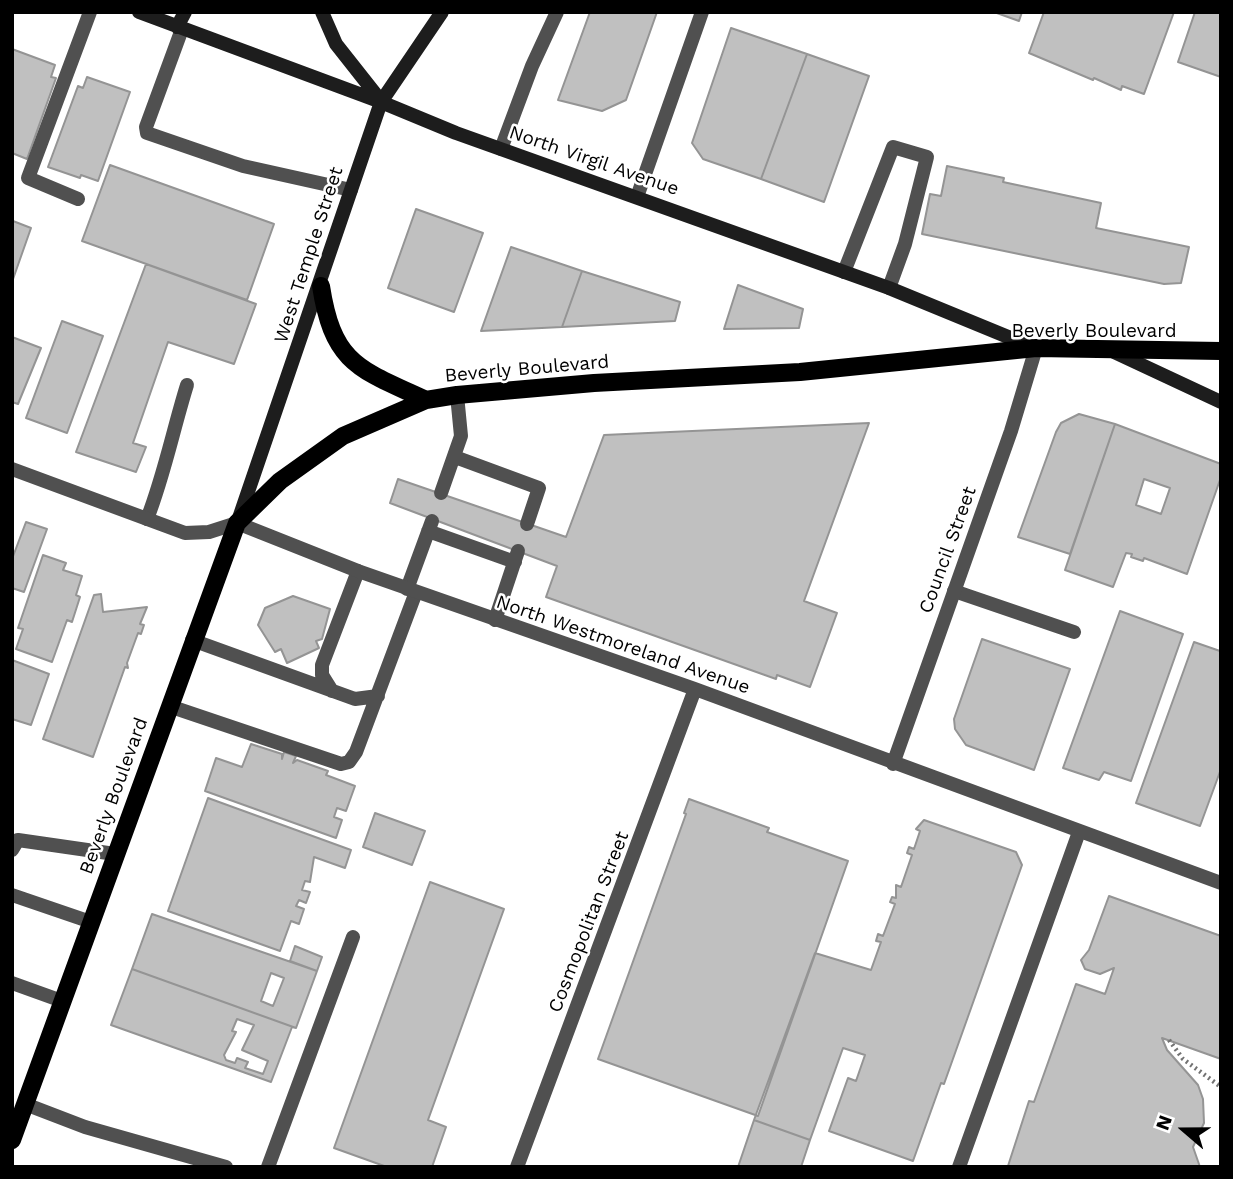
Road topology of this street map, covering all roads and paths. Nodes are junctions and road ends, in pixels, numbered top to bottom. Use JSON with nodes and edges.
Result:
{"nodes":[{"id":1,"x":90,"y":12,"type":"edge"},
{"id":2,"x":138,"y":12,"type":"edge"},
{"id":3,"x":185,"y":12,"type":"edge"},
{"id":4,"x":322,"y":12,"type":"edge"},
{"id":5,"x":442,"y":12,"type":"edge"},
{"id":6,"x":557,"y":12,"type":"edge"},
{"id":7,"x":702,"y":12,"type":"edge"},
{"id":8,"x":180,"y":28,"type":"junction"},
{"id":9,"x":382,"y":102,"type":"junction"},
{"id":10,"x":501,"y":149,"type":"junction"},
{"id":11,"x":351,"y":190,"type":"junction"},
{"id":12,"x":637,"y":197,"type":"junction"},
{"id":13,"x":78,"y":199,"type":"dead end"},
{"id":14,"x":844,"y":272,"type":"junction"},
{"id":15,"x":321,"y":286,"type":"junction"},
{"id":16,"x":889,"y":288,"type":"junction"},
{"id":17,"x":1036,"y":348,"type":"junction"},
{"id":18,"x":1221,"y":351,"type":"edge"},
{"id":19,"x":1114,"y":352,"type":"junction"},
{"id":20,"x":187,"y":385,"type":"dead end"},
{"id":21,"x":457,"y":395,"type":"junction"},
{"id":22,"x":426,"y":400,"type":"junction"},
{"id":23,"x":1221,"y":402,"type":"edge"},
{"id":24,"x":455,"y":457,"type":"junction"},
{"id":25,"x":12,"y":469,"type":"edge"},
{"id":26,"x":441,"y":493,"type":"dead end"},
{"id":27,"x":147,"y":519,"type":"junction"},
{"id":28,"x":237,"y":523,"type":"junction"},
{"id":29,"x":527,"y":524,"type":"dead end"},
{"id":30,"x":358,"y":571,"type":"junction"},
{"id":31,"x":412,"y":591,"type":"junction"},
{"id":32,"x":954,"y":591,"type":"junction"},
{"id":33,"x":495,"y":620,"type":"junction"},
{"id":34,"x":1074,"y":632,"type":"dead end"},
{"id":35,"x":192,"y":640,"type":"junction"},
{"id":36,"x":695,"y":689,"type":"junction"},
{"id":37,"x":332,"y":691,"type":"junction"},
{"id":38,"x":378,"y":696,"type":"junction"},
{"id":39,"x":169,"y":706,"type":"junction"},
{"id":40,"x":893,"y":764,"type":"junction"},
{"id":41,"x":1079,"y":832,"type":"junction"},
{"id":42,"x":12,"y":850,"type":"edge"},
{"id":43,"x":115,"y":854,"type":"junction"},
{"id":44,"x":1221,"y":883,"type":"edge"},
{"id":45,"x":12,"y":895,"type":"edge"},
{"id":46,"x":90,"y":922,"type":"junction"},
{"id":47,"x":353,"y":937,"type":"dead end"},
{"id":48,"x":12,"y":984,"type":"edge"},
{"id":49,"x":62,"y":1001,"type":"junction"},
{"id":50,"x":1169,"y":1040,"type":"dead end"},
{"id":51,"x":1221,"y":1087,"type":"edge"},
{"id":52,"x":25,"y":1104,"type":"junction"},
{"id":53,"x":12,"y":1140,"type":"edge"},
{"id":54,"x":226,"y":1167,"type":"edge"},
{"id":55,"x":268,"y":1167,"type":"edge"},
{"id":56,"x":517,"y":1167,"type":"edge"},
{"id":57,"x":959,"y":1167,"type":"edge"}],
"edges":[{"from":1,"to":13,"type":"street"},
{"from":2,"to":8,"type":"main road","name":"North Virgil Avenue"},
{"from":3,"to":8,"type":"main road"},
{"from":4,"to":9,"type":"main road"},
{"from":5,"to":9,"type":"main road","name":"West Temple Street"},
{"from":6,"to":10,"type":"street"},
{"from":7,"to":12,"type":"street"},
{"from":8,"to":9,"type":"main road","name":"North Virgil Avenue"},
{"from":8,"to":11,"type":"street"},
{"from":9,"to":10,"type":"main road","name":"North Virgil Avenue"},
{"from":9,"to":11,"type":"main road","name":"West Temple Street"},
{"from":10,"to":12,"type":"main road","name":"North Virgil Avenue"},
{"from":11,"to":15,"type":"main road","name":"West Temple Street"},
{"from":12,"to":14,"type":"main road","name":"North Virgil Avenue"},
{"from":14,"to":16,"type":"main road","name":"North Virgil Avenue"},
{"from":14,"to":16,"type":"street"},
{"from":15,"to":22,"type":"main road"},
{"from":15,"to":28,"type":"main road","name":"West Temple Street"},
{"from":16,"to":17,"type":"main road","name":"North Virgil Avenue"},
{"from":17,"to":19,"type":"main road","name":"Beverly Boulevard"},
{"from":17,"to":21,"type":"main road","name":"Beverly Boulevard"},
{"from":17,"to":32,"type":"street","name":"Council Street"},
{"from":18,"to":19,"type":"main road","name":"Beverly Boulevard"},
{"from":19,"to":23,"type":"main road"},
{"from":20,"to":27,"type":"street"},
{"from":21,"to":22,"type":"main road","name":"Beverly Boulevard"},
{"from":21,"to":24,"type":"street"},
{"from":22,"to":28,"type":"main road","name":"Beverly Boulevard"},
{"from":24,"to":26,"type":"street"},
{"from":24,"to":29,"type":"street"},
{"from":25,"to":27,"type":"street"},
{"from":27,"to":28,"type":"street"},
{"from":28,"to":30,"type":"street","name":"North Westmoreland Avenue"},
{"from":28,"to":35,"type":"main road","name":"Beverly Boulevard"},
{"from":30,"to":31,"type":"street","name":"North Westmoreland Avenue"},
{"from":30,"to":37,"type":"street"},
{"from":31,"to":33,"type":"street","name":"North Westmoreland Avenue"},
{"from":31,"to":33,"type":"street"},
{"from":31,"to":38,"type":"street"},
{"from":32,"to":34,"type":"street"},
{"from":32,"to":40,"type":"street","name":"Council Street"},
{"from":33,"to":36,"type":"street","name":"North Westmoreland Avenue"},
{"from":35,"to":37,"type":"street"},
{"from":35,"to":39,"type":"main road","name":"Beverly Boulevard"},
{"from":36,"to":40,"type":"street","name":"North Westmoreland Avenue"},
{"from":36,"to":56,"type":"street","name":"Cosmopolitan Street"},
{"from":37,"to":38,"type":"street"},
{"from":38,"to":39,"type":"street"},
{"from":39,"to":43,"type":"main road","name":"Beverly Boulevard"},
{"from":40,"to":41,"type":"street","name":"North Westmoreland Avenue"},
{"from":41,"to":44,"type":"street","name":"North Westmoreland Avenue"},
{"from":41,"to":57,"type":"street"},
{"from":42,"to":43,"type":"street"},
{"from":43,"to":46,"type":"main road","name":"Beverly Boulevard"},
{"from":45,"to":46,"type":"street"},
{"from":46,"to":49,"type":"main road","name":"Beverly Boulevard"},
{"from":47,"to":55,"type":"street"},
{"from":48,"to":49,"type":"street"},
{"from":49,"to":52,"type":"main road","name":"Beverly Boulevard"},
{"from":50,"to":51,"type":"path"},
{"from":52,"to":53,"type":"main road","name":"Beverly Boulevard"},
{"from":52,"to":54,"type":"street"}]}
